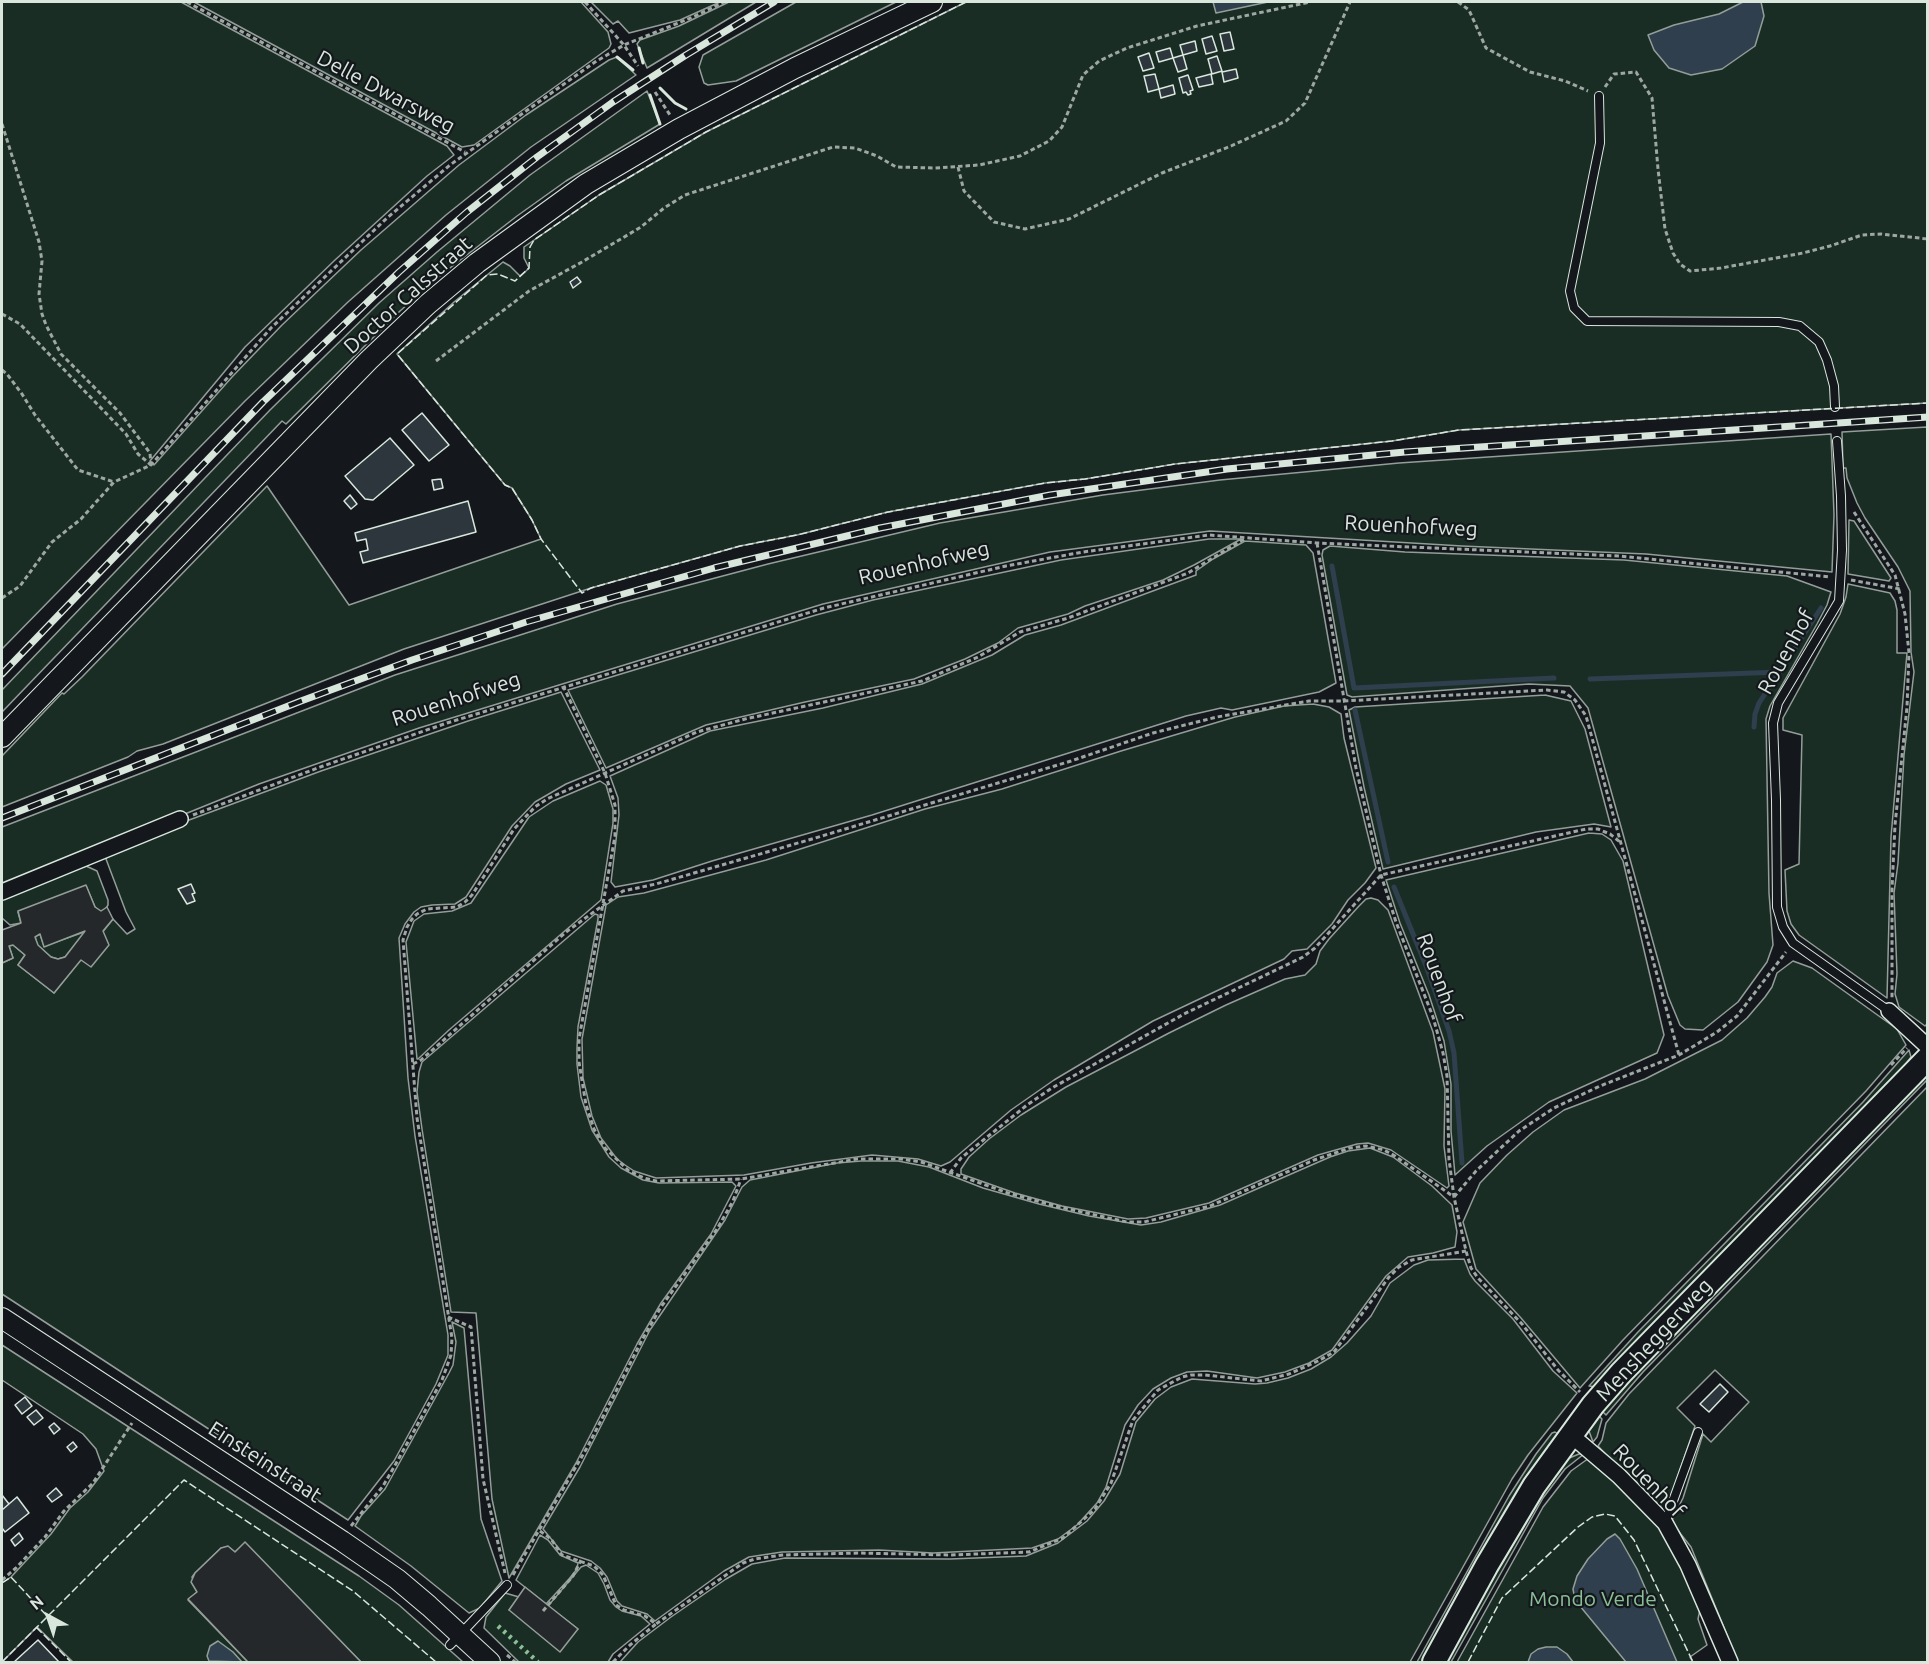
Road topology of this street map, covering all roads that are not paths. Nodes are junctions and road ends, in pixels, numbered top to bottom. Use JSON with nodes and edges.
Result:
{"nodes":[{"id":1,"x":932,"y":2,"type":"edge"},
{"id":2,"x":1599,"y":96,"type":"road end"},
{"id":3,"x":1835,"y":407,"type":"dead end"},
{"id":4,"x":1837,"y":441,"type":"dead end"},
{"id":5,"x":2,"y":737,"type":"edge"},
{"id":6,"x":180,"y":819,"type":"road end"},
{"id":7,"x":2,"y":892,"type":"edge"},
{"id":8,"x":1888,"y":1011,"type":"joint"},
{"id":9,"x":1928,"y":1047,"type":"edge"},
{"id":10,"x":1928,"y":1058,"type":"edge"},
{"id":11,"x":2,"y":1318,"type":"edge"},
{"id":12,"x":1698,"y":1432,"type":"dead end"},
{"id":13,"x":1571,"y":1434,"type":"junction"},
{"id":14,"x":1665,"y":1523,"type":"junction"},
{"id":15,"x":507,"y":1584,"type":"road end"},
{"id":16,"x":455,"y":1640,"type":"junction"},
{"id":17,"x":490,"y":1662,"type":"edge"},
{"id":18,"x":1434,"y":1662,"type":"edge"},
{"id":19,"x":1730,"y":1662,"type":"edge"}],
"edges":[{"from":1,"to":5,"type":"street","name":"Doctor Calsstraat"},
{"from":2,"to":3,"type":"lane"},
{"from":4,"to":8,"type":"lane","name":"Rouenhof"},
{"from":6,"to":7,"type":"street"},
{"from":8,"to":9,"type":"street","name":"Rouenhof"},
{"from":10,"to":13,"type":"main road","name":"Mensheggerweg"},
{"from":11,"to":16,"type":"street","name":"Einsteinstraat"},
{"from":12,"to":14,"type":"lane"},
{"from":13,"to":14,"type":"street","name":"Rouenhof"},
{"from":13,"to":18,"type":"main road","name":"Mensheggerweg"},
{"from":14,"to":19,"type":"street","name":"Rouenhof"},
{"from":15,"to":16,"type":"lane"},
{"from":16,"to":17,"type":"street","name":"Einsteinstraat"}]}
